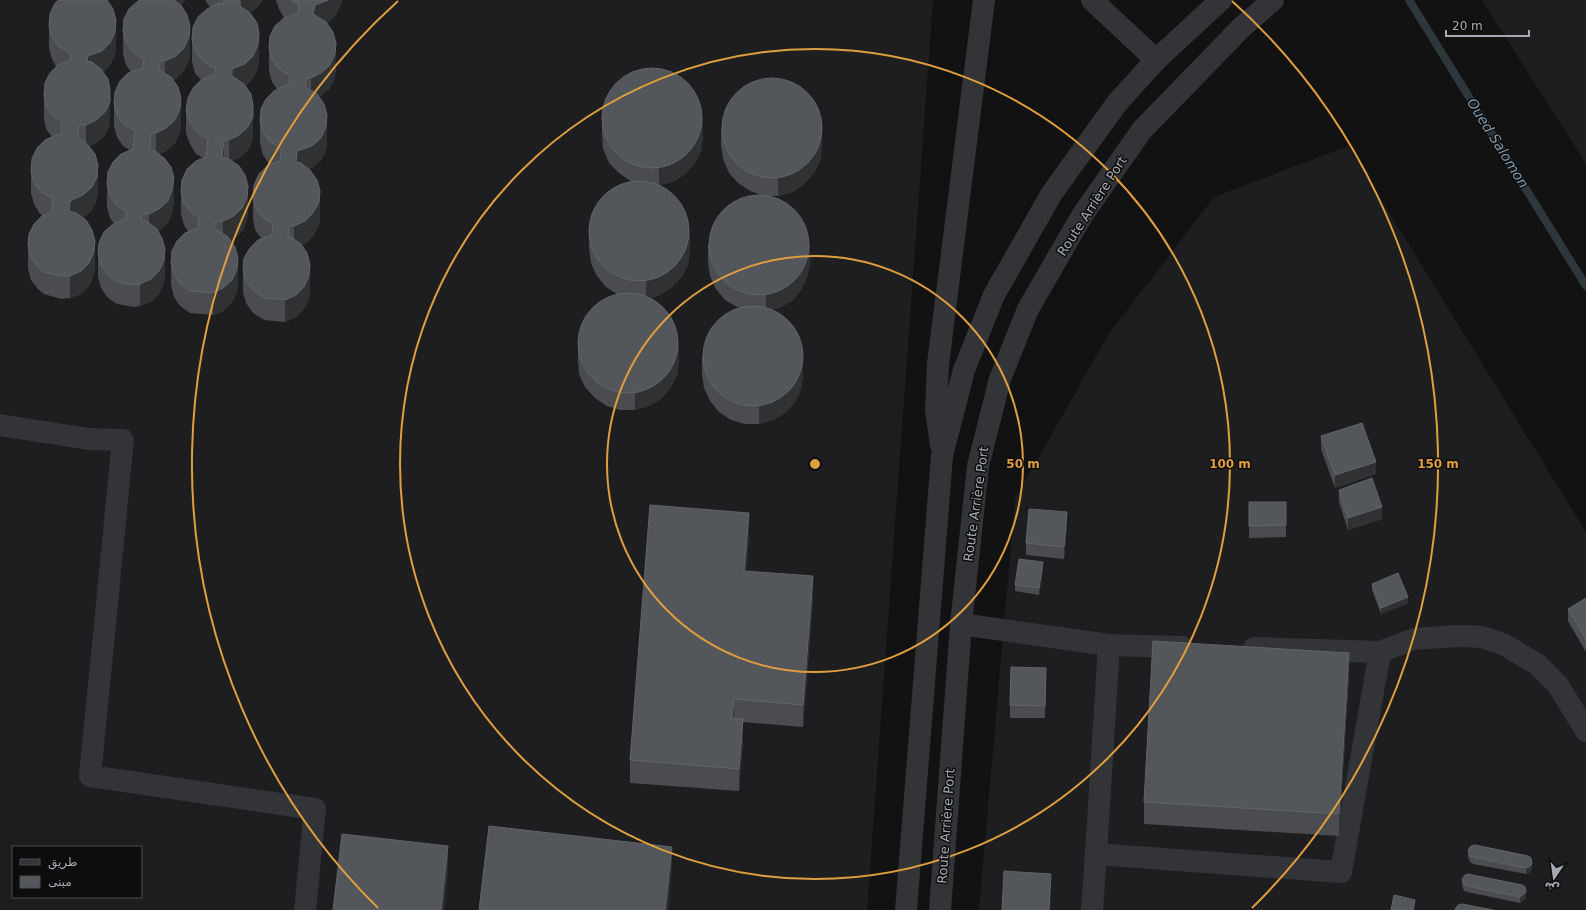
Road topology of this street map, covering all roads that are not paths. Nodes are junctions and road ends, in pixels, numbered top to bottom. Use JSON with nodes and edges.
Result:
{"nodes":[{"id":1,"x":984,"y":0,"type":"edge"},
{"id":2,"x":1092,"y":0,"type":"edge"},
{"id":3,"x":1220,"y":0,"type":"edge"},
{"id":4,"x":1273,"y":0,"type":"edge"},
{"id":5,"x":1156,"y":60,"type":"junction"},
{"id":6,"x":0,"y":425,"type":"edge"},
{"id":7,"x":942,"y":456,"type":"junction"},
{"id":8,"x":961,"y":624,"type":"junction"},
{"id":9,"x":1109,"y":645,"type":"junction"},
{"id":10,"x":1205,"y":647,"type":"edge"},
{"id":11,"x":1237,"y":648,"type":"edge"},
{"id":12,"x":1380,"y":652,"type":"junction"},
{"id":13,"x":1586,"y":731,"type":"edge"},
{"id":14,"x":1096,"y":854,"type":"junction"},
{"id":15,"x":305,"y":910,"type":"edge"},
{"id":16,"x":906,"y":910,"type":"edge"},
{"id":17,"x":940,"y":910,"type":"edge"},
{"id":18,"x":1092,"y":910,"type":"edge"}],
"edges":[{"from":1,"to":7,"type":"street"},
{"from":2,"to":5,"type":"street"},
{"from":3,"to":5,"type":"street"},
{"from":4,"to":8,"type":"street","name":"Route Arrière Port"},
{"from":5,"to":7,"type":"street"},
{"from":6,"to":15,"type":"street"},
{"from":7,"to":16,"type":"street"},
{"from":8,"to":9,"type":"street"},
{"from":8,"to":17,"type":"street","name":"Route Arrière Port"},
{"from":9,"to":10,"type":"street"},
{"from":9,"to":14,"type":"street"},
{"from":11,"to":12,"type":"street"},
{"from":12,"to":13,"type":"street"},
{"from":12,"to":14,"type":"street"},
{"from":14,"to":18,"type":"street"}]}
